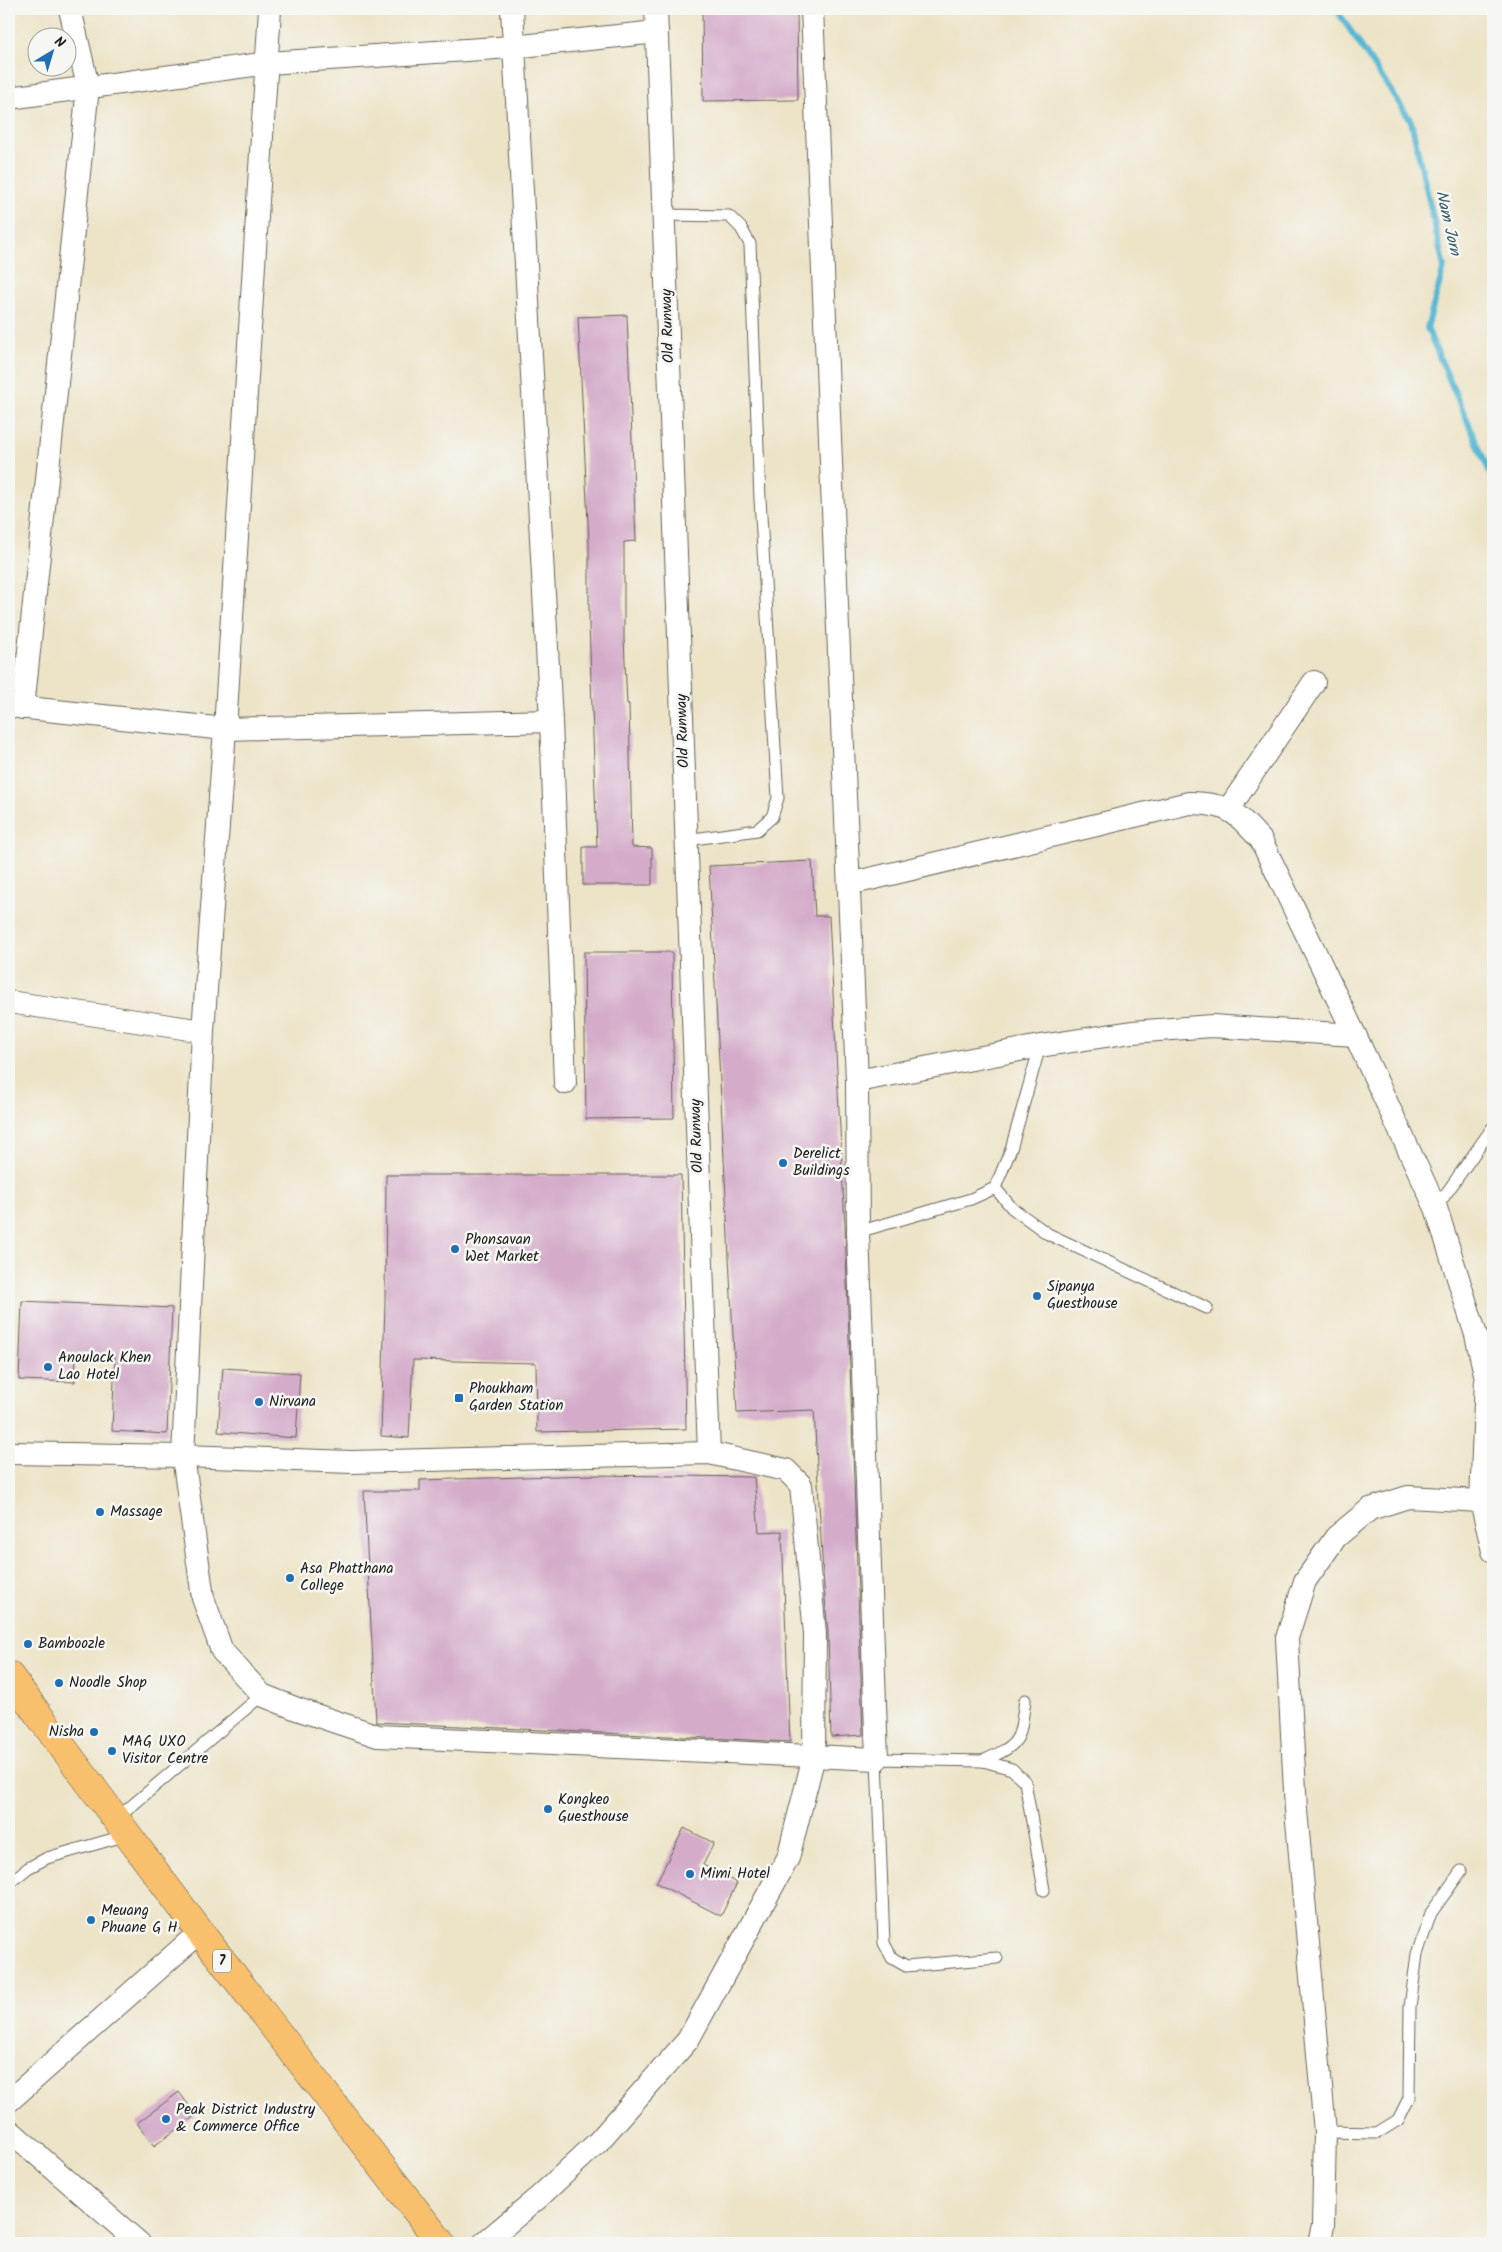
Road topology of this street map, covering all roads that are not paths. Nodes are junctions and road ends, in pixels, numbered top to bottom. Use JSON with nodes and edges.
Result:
{"nodes":[{"id":1,"x":70,"y":9,"type":"edge"},
{"id":2,"x":270,"y":9,"type":"edge"},
{"id":3,"x":512,"y":9,"type":"edge"},
{"id":4,"x":656,"y":9,"type":"edge"},
{"id":5,"x":812,"y":9,"type":"edge"},
{"id":6,"x":657,"y":32,"type":"junction"},
{"id":7,"x":512,"y":47,"type":"junction"},
{"id":8,"x":268,"y":63,"type":"junction"},
{"id":9,"x":88,"y":87,"type":"junction"},
{"id":10,"x":9,"y":98,"type":"edge"},
{"id":11,"x":664,"y":214,"type":"junction"},
{"id":12,"x":1314,"y":682,"type":"dead end"},
{"id":13,"x":16,"y":707,"type":"edge"},
{"id":14,"x":551,"y":721,"type":"junction"},
{"id":15,"x":225,"y":729,"type":"junction"},
{"id":16,"x":1228,"y":810,"type":"junction"},
{"id":17,"x":686,"y":840,"type":"junction"},
{"id":18,"x":849,"y":884,"type":"junction"},
{"id":19,"x":9,"y":1002,"type":"edge"},
{"id":20,"x":203,"y":1031,"type":"junction"},
{"id":21,"x":1356,"y":1035,"type":"junction"},
{"id":22,"x":1040,"y":1046,"type":"junction"},
{"id":23,"x":857,"y":1081,"type":"junction"},
{"id":24,"x":565,"y":1083,"type":"dead end"},
{"id":25,"x":1493,"y":1126,"type":"edge"},
{"id":26,"x":995,"y":1188,"type":"junction"},
{"id":27,"x":1436,"y":1208,"type":"junction"},
{"id":28,"x":858,"y":1232,"type":"junction"},
{"id":29,"x":1207,"y":1308,"type":"dead end"},
{"id":30,"x":9,"y":1453,"type":"edge"},
{"id":31,"x":709,"y":1453,"type":"junction"},
{"id":32,"x":183,"y":1456,"type":"junction"},
{"id":33,"x":1481,"y":1501,"type":"junction"},
{"id":34,"x":1493,"y":1551,"type":"edge"},
{"id":35,"x":9,"y":1675,"type":"edge"},
{"id":36,"x":262,"y":1695,"type":"junction"},
{"id":37,"x":1025,"y":1700,"type":"dead end"},
{"id":38,"x":814,"y":1756,"type":"junction"},
{"id":39,"x":876,"y":1759,"type":"junction"},
{"id":40,"x":983,"y":1761,"type":"junction"},
{"id":41,"x":121,"y":1827,"type":"junction"},
{"id":42,"x":1461,"y":1871,"type":"dead end"},
{"id":43,"x":9,"y":1884,"type":"edge"},
{"id":44,"x":1044,"y":1890,"type":"dead end"},
{"id":45,"x":200,"y":1932,"type":"junction"},
{"id":46,"x":997,"y":1958,"type":"dead end"},
{"id":47,"x":9,"y":2101,"type":"edge"},
{"id":48,"x":9,"y":2130,"type":"edge"},
{"id":49,"x":1325,"y":2132,"type":"junction"},
{"id":50,"x":139,"y":2243,"type":"edge"},
{"id":51,"x":440,"y":2243,"type":"edge"},
{"id":52,"x":484,"y":2243,"type":"edge"},
{"id":53,"x":1319,"y":2243,"type":"edge"}],
"edges":[{"from":1,"to":9,"type":"street"},
{"from":2,"to":8,"type":"street"},
{"from":3,"to":7,"type":"street"},
{"from":4,"to":6,"type":"street","name":"Old Runway"},
{"from":5,"to":18,"type":"street"},
{"from":6,"to":7,"type":"street"},
{"from":6,"to":11,"type":"street","name":"Old Runway"},
{"from":7,"to":8,"type":"street"},
{"from":7,"to":14,"type":"street"},
{"from":8,"to":9,"type":"street"},
{"from":8,"to":15,"type":"street"},
{"from":9,"to":10,"type":"street"},
{"from":9,"to":13,"type":"street"},
{"from":11,"to":17,"type":"street","name":"Old Runway"},
{"from":11,"to":17,"type":"lane"},
{"from":12,"to":16,"type":"street"},
{"from":13,"to":15,"type":"street"},
{"from":14,"to":15,"type":"street"},
{"from":14,"to":24,"type":"street"},
{"from":15,"to":20,"type":"street"},
{"from":16,"to":18,"type":"street"},
{"from":16,"to":21,"type":"street"},
{"from":17,"to":31,"type":"street","name":"Old Runway"},
{"from":18,"to":23,"type":"street"},
{"from":19,"to":20,"type":"street"},
{"from":20,"to":32,"type":"street"},
{"from":21,"to":22,"type":"street"},
{"from":21,"to":27,"type":"street"},
{"from":22,"to":23,"type":"street"},
{"from":22,"to":26,"type":"lane"},
{"from":23,"to":28,"type":"street"},
{"from":25,"to":27,"type":"lane"},
{"from":26,"to":28,"type":"lane"},
{"from":26,"to":29,"type":"lane"},
{"from":27,"to":33,"type":"street"},
{"from":28,"to":39,"type":"street"},
{"from":30,"to":32,"type":"street"},
{"from":31,"to":32,"type":"street"},
{"from":31,"to":38,"type":"street"},
{"from":32,"to":36,"type":"street"},
{"from":33,"to":34,"type":"street"},
{"from":33,"to":49,"type":"street"},
{"from":35,"to":41,"type":"highway","number":"7"},
{"from":36,"to":38,"type":"street"},
{"from":36,"to":41,"type":"lane"},
{"from":37,"to":40,"type":"lane"},
{"from":38,"to":39,"type":"street"},
{"from":38,"to":52,"type":"street"},
{"from":39,"to":40,"type":"lane"},
{"from":39,"to":46,"type":"lane"},
{"from":40,"to":44,"type":"lane"},
{"from":41,"to":43,"type":"lane"},
{"from":41,"to":45,"type":"highway","number":"7"},
{"from":42,"to":49,"type":"lane"},
{"from":45,"to":47,"type":"street"},
{"from":45,"to":51,"type":"highway","number":"7"},
{"from":48,"to":50,"type":"street"},
{"from":49,"to":53,"type":"street"}]}
